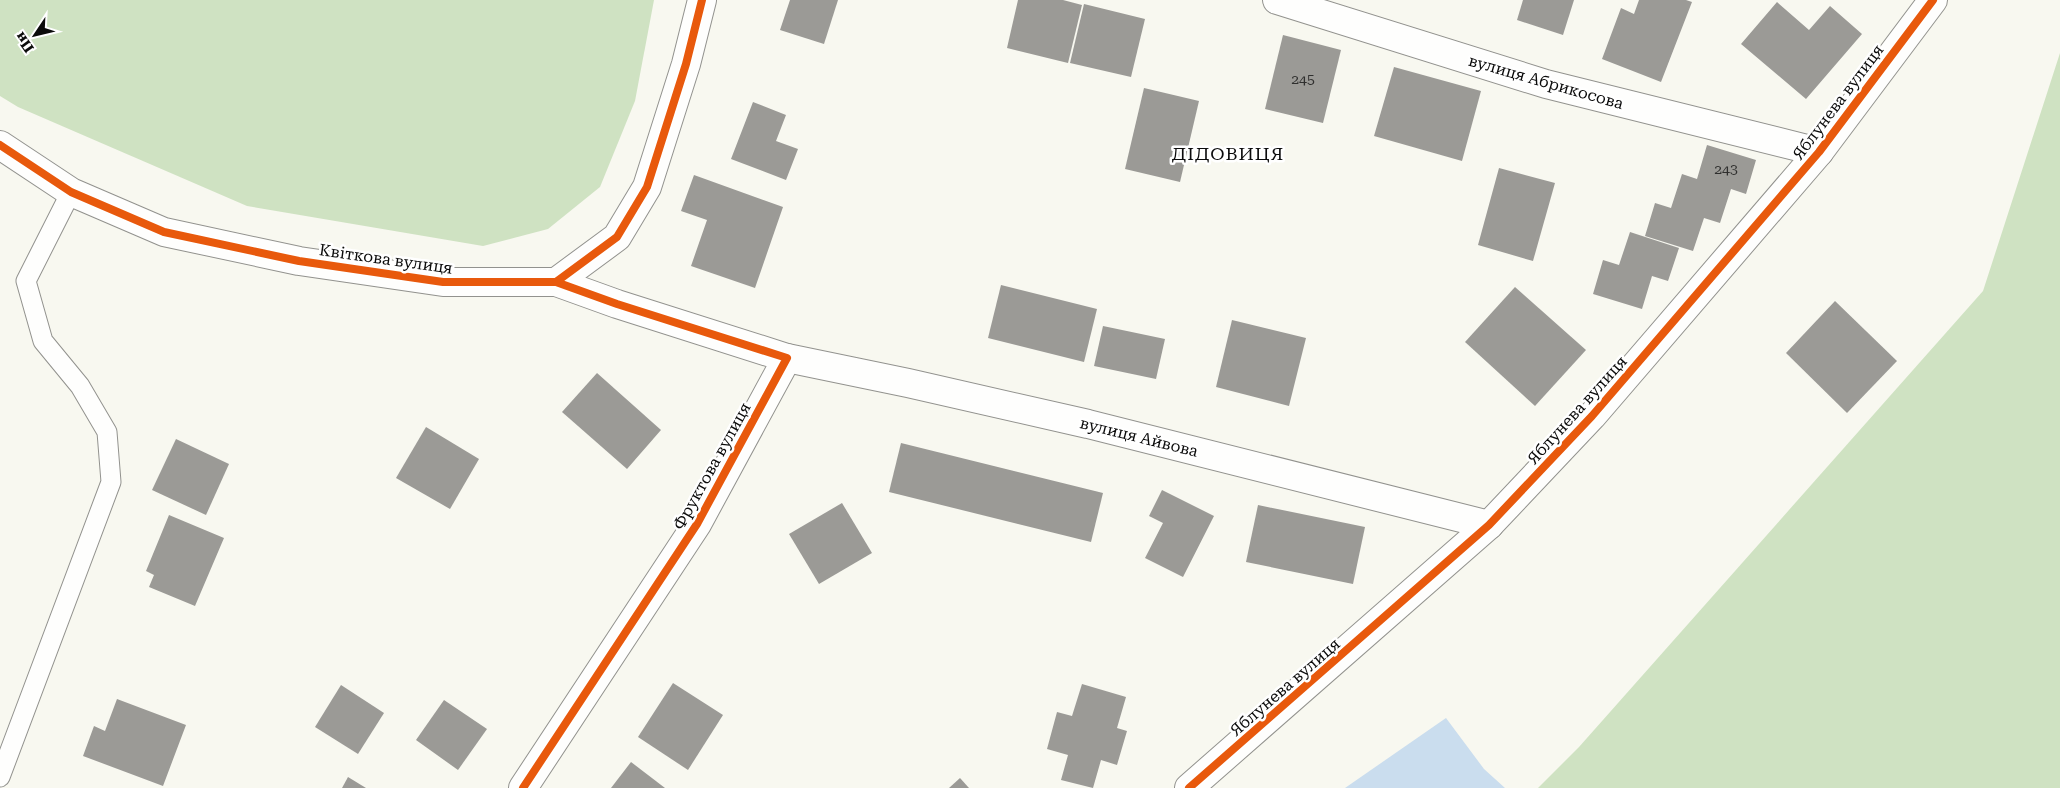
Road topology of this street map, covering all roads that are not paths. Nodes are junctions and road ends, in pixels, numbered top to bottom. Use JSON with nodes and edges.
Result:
{"nodes":[{"id":1,"x":702,"y":0,"type":"edge"},
{"id":2,"x":1277,"y":0,"type":"edge"},
{"id":3,"x":1933,"y":0,"type":"edge"},
{"id":4,"x":0,"y":145,"type":"edge"},
{"id":5,"x":1819,"y":152,"type":"junction"},
{"id":6,"x":71,"y":192,"type":"junction"},
{"id":7,"x":556,"y":282,"type":"junction"},
{"id":8,"x":787,"y":358,"type":"junction"},
{"id":9,"x":1489,"y":525,"type":"junction"},
{"id":10,"x":0,"y":777,"type":"edge"},
{"id":11,"x":523,"y":788,"type":"edge"},
{"id":12,"x":1189,"y":788,"type":"edge"}],
"edges":[{"from":1,"to":7,"type":"street"},
{"from":2,"to":5,"type":"street","name":"вулиця Абрикосова"},
{"from":3,"to":5,"type":"street","name":"Яблунева вулиця"},
{"from":4,"to":6,"type":"street","name":"Квіткова вулиця"},
{"from":5,"to":9,"type":"street","name":"Яблунева вулиця"},
{"from":6,"to":7,"type":"street","name":"Квіткова вулиця"},
{"from":6,"to":10,"type":"lane"},
{"from":7,"to":8,"type":"street"},
{"from":8,"to":9,"type":"street","name":"вулиця Айвова"},
{"from":8,"to":11,"type":"street","name":"Фруктова вулиця"},
{"from":9,"to":12,"type":"street","name":"Яблунева вулиця"}]}
